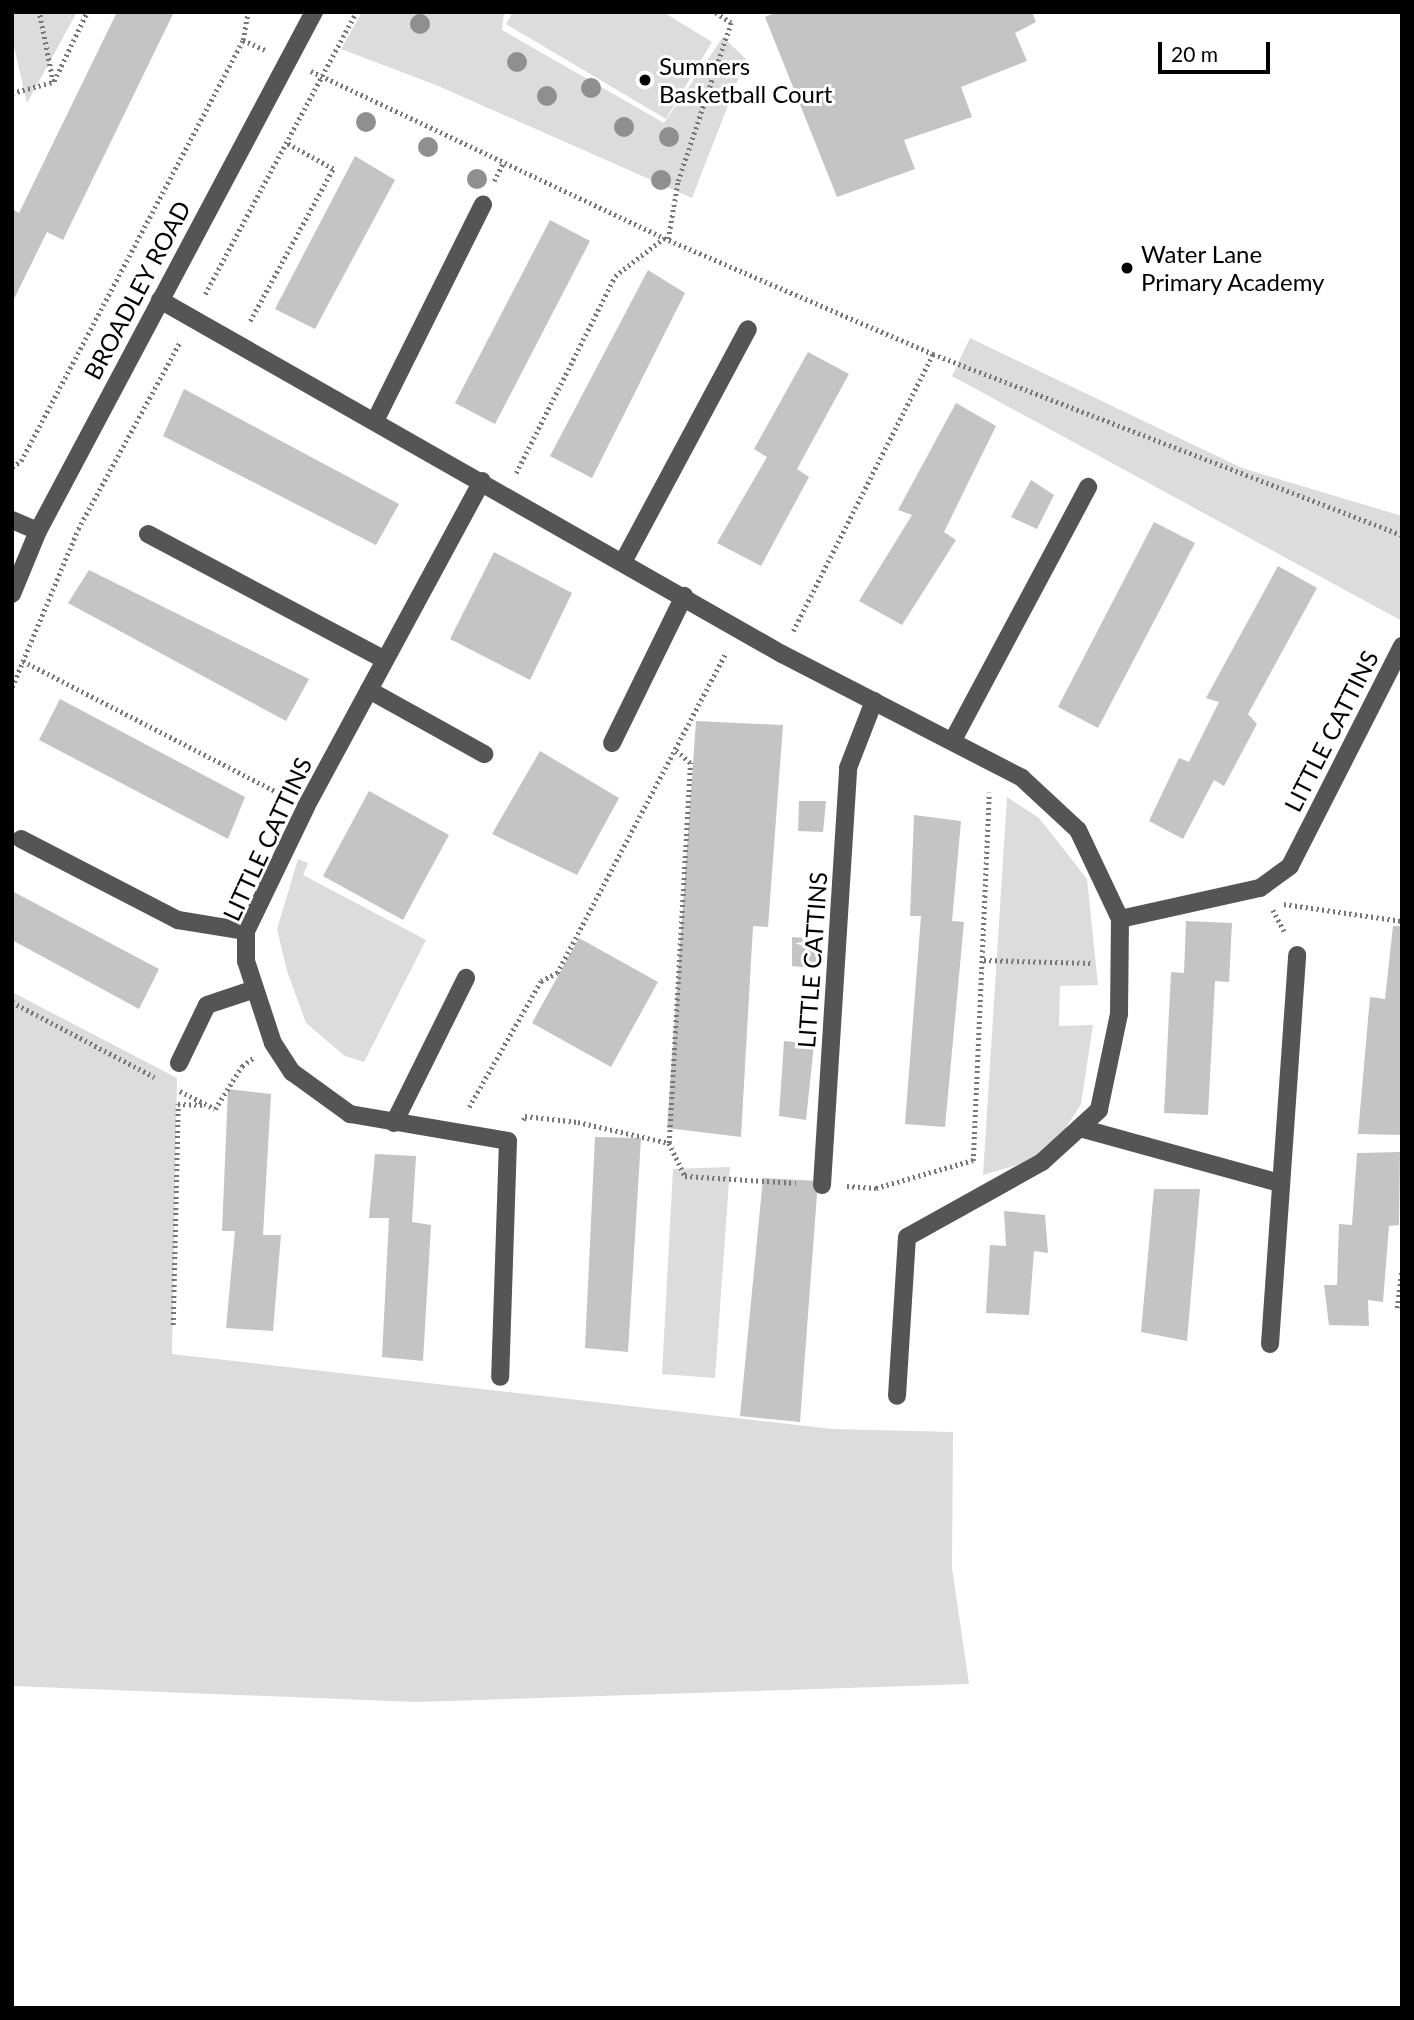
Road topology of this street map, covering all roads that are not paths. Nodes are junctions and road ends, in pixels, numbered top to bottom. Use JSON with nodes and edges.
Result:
{"nodes":[{"id":1,"x":313,"y":12,"type":"edge"},
{"id":2,"x":483,"y":204,"type":"dead end"},
{"id":3,"x":160,"y":300,"type":"junction"},
{"id":4,"x":748,"y":329,"type":"dead end"},
{"id":5,"x":375,"y":421,"type":"junction"},
{"id":6,"x":482,"y":481,"type":"junction"},
{"id":7,"x":1088,"y":487,"type":"dead end"},
{"id":8,"x":12,"y":520,"type":"edge"},
{"id":9,"x":38,"y":531,"type":"junction"},
{"id":10,"x":148,"y":534,"type":"dead end"},
{"id":11,"x":623,"y":562,"type":"junction"},
{"id":12,"x":12,"y":594,"type":"edge"},
{"id":13,"x":684,"y":596,"type":"junction"},
{"id":14,"x":1402,"y":646,"type":"edge"},
{"id":15,"x":385,"y":660,"type":"junction"},
{"id":16,"x":369,"y":690,"type":"junction"},
{"id":17,"x":874,"y":701,"type":"junction"},
{"id":18,"x":953,"y":740,"type":"junction"},
{"id":19,"x":612,"y":743,"type":"dead end"},
{"id":20,"x":484,"y":754,"type":"dead end"},
{"id":21,"x":20,"y":839,"type":"dead end"},
{"id":22,"x":1120,"y":919,"type":"junction"},
{"id":23,"x":246,"y":930,"type":"junction"},
{"id":24,"x":1297,"y":955,"type":"road end"},
{"id":25,"x":466,"y":978,"type":"dead end"},
{"id":26,"x":253,"y":990,"type":"junction"},
{"id":27,"x":179,"y":1063,"type":"dead end"},
{"id":28,"x":394,"y":1123,"type":"junction"},
{"id":29,"x":1080,"y":1128,"type":"junction"},
{"id":30,"x":1279,"y":1183,"type":"junction"},
{"id":31,"x":822,"y":1185,"type":"road end"},
{"id":32,"x":1270,"y":1344,"type":"dead end"},
{"id":33,"x":500,"y":1377,"type":"dead end"},
{"id":34,"x":897,"y":1396,"type":"dead end"}],
"edges":[{"from":1,"to":3,"type":"street","name":"BROADLEY ROAD"},
{"from":2,"to":5,"type":"street"},
{"from":3,"to":5,"type":"street"},
{"from":3,"to":9,"type":"street","name":"BROADLEY ROAD"},
{"from":4,"to":11,"type":"street"},
{"from":5,"to":6,"type":"street"},
{"from":6,"to":11,"type":"street"},
{"from":6,"to":15,"type":"street","name":"LITTLE CATTINS"},
{"from":7,"to":18,"type":"street"},
{"from":8,"to":9,"type":"street"},
{"from":9,"to":12,"type":"street","name":"BROADLEY ROAD"},
{"from":10,"to":15,"type":"street"},
{"from":11,"to":13,"type":"street"},
{"from":13,"to":17,"type":"street"},
{"from":13,"to":19,"type":"street"},
{"from":14,"to":22,"type":"street","name":"LITTLE CATTINS"},
{"from":15,"to":16,"type":"street","name":"LITTLE CATTINS"},
{"from":16,"to":20,"type":"street"},
{"from":16,"to":23,"type":"street","name":"LITTLE CATTINS"},
{"from":17,"to":18,"type":"street"},
{"from":17,"to":31,"type":"street","name":"LITTLE CATTINS"},
{"from":18,"to":22,"type":"street"},
{"from":21,"to":23,"type":"street"},
{"from":22,"to":29,"type":"street"},
{"from":23,"to":26,"type":"street","name":"LITTLE CATTINS"},
{"from":24,"to":30,"type":"street"},
{"from":25,"to":28,"type":"street"},
{"from":26,"to":27,"type":"street"},
{"from":26,"to":28,"type":"street","name":"LITTLE CATTINS"},
{"from":28,"to":33,"type":"street","name":"LITTLE CATTINS"},
{"from":29,"to":30,"type":"street"},
{"from":29,"to":34,"type":"street"},
{"from":30,"to":32,"type":"street"}]}
